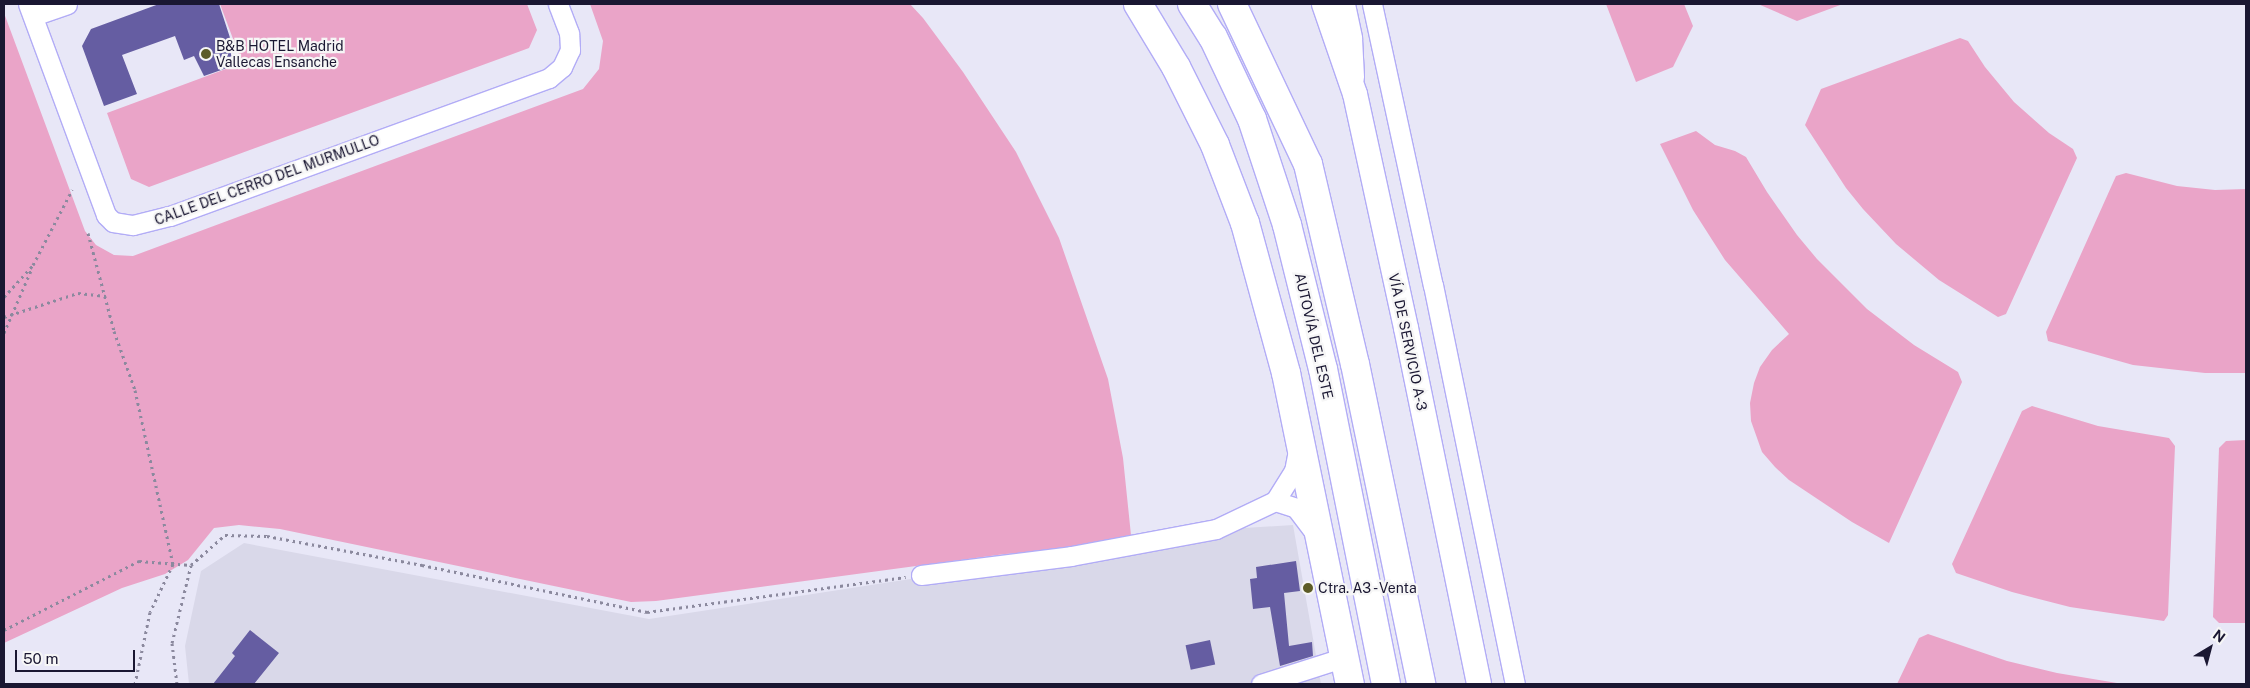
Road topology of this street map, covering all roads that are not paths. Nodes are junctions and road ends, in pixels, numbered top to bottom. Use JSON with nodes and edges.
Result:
{"nodes":[{"id":1,"x":67,"y":4,"type":"edge"},
{"id":2,"x":558,"y":4,"type":"edge"},
{"id":3,"x":1138,"y":4,"type":"edge"},
{"id":4,"x":1192,"y":4,"type":"edge"},
{"id":5,"x":1232,"y":4,"type":"edge"},
{"id":6,"x":1251,"y":4,"type":"edge"},
{"id":7,"x":1324,"y":4,"type":"edge"},
{"id":8,"x":1344,"y":4,"type":"edge"},
{"id":9,"x":1372,"y":4,"type":"edge"},
{"id":10,"x":30,"y":10,"type":"edge"},
{"id":11,"x":1355,"y":94,"type":"junction"},
{"id":12,"x":1308,"y":164,"type":"junction"},
{"id":13,"x":1299,"y":438,"type":"junction"},
{"id":14,"x":1275,"y":501,"type":"junction"},
{"id":15,"x":1320,"y":541,"type":"junction"},
{"id":16,"x":921,"y":575,"type":"road end"},
{"id":17,"x":1344,"y":656,"type":"junction"},
{"id":18,"x":1261,"y":684,"type":"edge"},
{"id":19,"x":1350,"y":684,"type":"edge"},
{"id":20,"x":1386,"y":684,"type":"edge"},
{"id":21,"x":1421,"y":684,"type":"edge"},
{"id":22,"x":1479,"y":684,"type":"edge"},
{"id":23,"x":1515,"y":684,"type":"edge"}],
"edges":[{"from":1,"to":10,"type":"street","name":"CALLE DEL CERRO DEL MURMULLO"},
{"from":2,"to":10,"type":"street","name":"CALLE DEL CERRO DEL MURMULLO"},
{"from":3,"to":13,"type":"highway"},
{"from":4,"to":20,"type":"highway","name":"AUTOVÍA DEL ESTE"},
{"from":5,"to":12,"type":"highway"},
{"from":6,"to":12,"type":"highway"},
{"from":7,"to":11,"type":"main road","name":"VÍA DE SERVICIO A-3"},
{"from":8,"to":11,"type":"street"},
{"from":9,"to":23,"type":"street"},
{"from":11,"to":22,"type":"main road","name":"VÍA DE SERVICIO A-3"},
{"from":12,"to":21,"type":"highway"},
{"from":13,"to":14,"type":"street"},
{"from":13,"to":15,"type":"highway"},
{"from":14,"to":15,"type":"street"},
{"from":14,"to":16,"type":"street"},
{"from":15,"to":17,"type":"highway"},
{"from":17,"to":18,"type":"street"},
{"from":17,"to":19,"type":"highway"}]}
